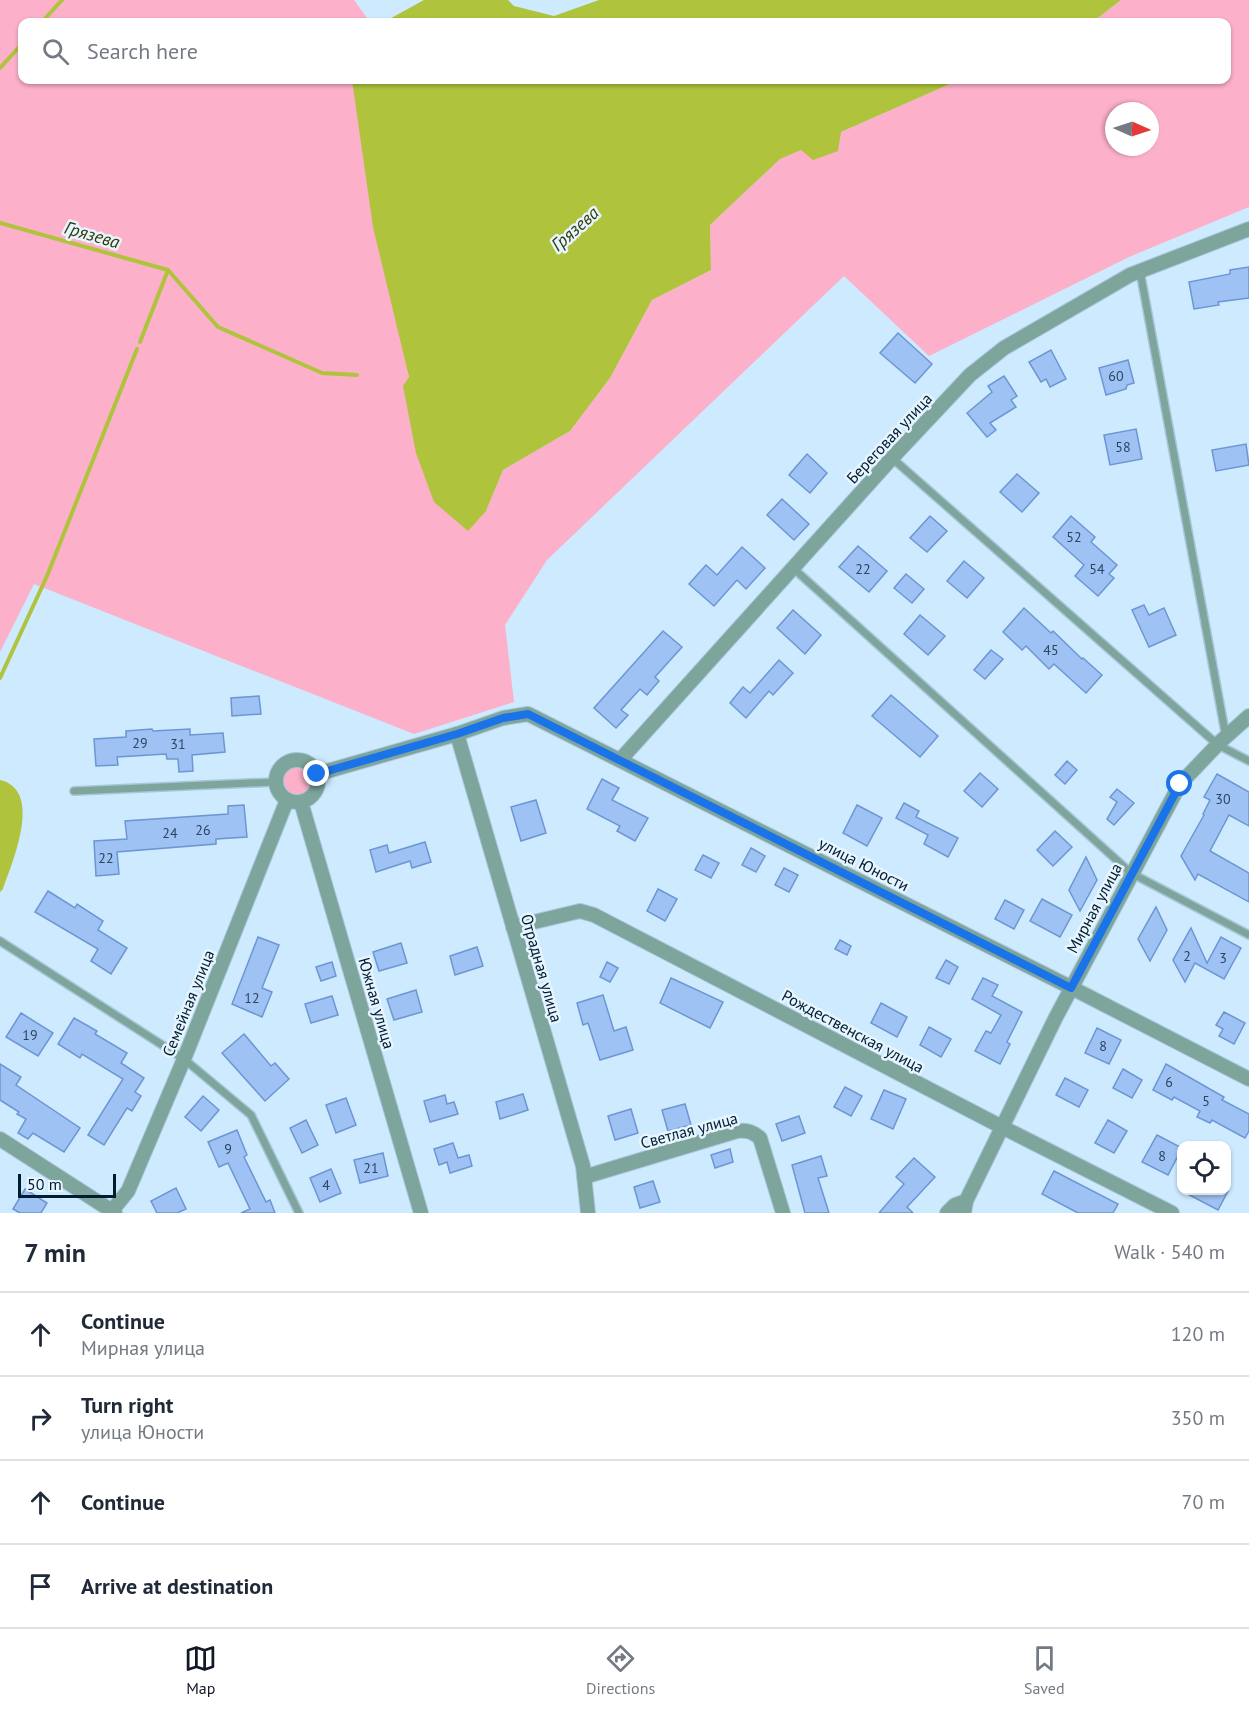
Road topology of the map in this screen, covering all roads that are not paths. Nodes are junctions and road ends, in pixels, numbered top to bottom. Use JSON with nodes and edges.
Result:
{"nodes":[{"id":1,"x":1249,"y":229,"type":"edge"},
{"id":2,"x":1140,"y":272,"type":"junction"},
{"id":3,"x":892,"y":458,"type":"junction"},
{"id":4,"x":792,"y":568,"type":"junction"},
{"id":5,"x":1249,"y":716,"type":"edge"},
{"id":6,"x":457,"y":734,"type":"junction"},
{"id":7,"x":1222,"y":741,"type":"junction"},
{"id":8,"x":621,"y":759,"type":"junction"},
{"id":9,"x":1249,"y":761,"type":"edge"},
{"id":10,"x":317,"y":774,"type":"junction"},
{"id":11,"x":275,"y":782,"type":"junction"},
{"id":12,"x":74,"y":791,"type":"dead end"},
{"id":13,"x":287,"y":800,"type":"junction"},
{"id":14,"x":301,"y":802,"type":"junction"},
{"id":15,"x":1131,"y":873,"type":"junction"},
{"id":16,"x":513,"y":927,"type":"junction"},
{"id":17,"x":1249,"y":935,"type":"edge"},
{"id":18,"x":0,"y":941,"type":"edge"},
{"id":19,"x":1071,"y":988,"type":"junction"},
{"id":20,"x":184,"y":1059,"type":"junction"},
{"id":21,"x":1249,"y":1079,"type":"edge"},
{"id":22,"x":1002,"y":1127,"type":"junction"},
{"id":23,"x":0,"y":1138,"type":"edge"},
{"id":24,"x":584,"y":1177,"type":"junction"},
{"id":25,"x":965,"y":1207,"type":"edge"},
{"id":26,"x":112,"y":1212,"type":"edge"},
{"id":27,"x":299,"y":1213,"type":"edge"},
{"id":28,"x":421,"y":1213,"type":"edge"},
{"id":29,"x":588,"y":1213,"type":"edge"},
{"id":30,"x":783,"y":1213,"type":"edge"},
{"id":31,"x":947,"y":1213,"type":"edge"},
{"id":32,"x":1172,"y":1213,"type":"edge"}],
"edges":[{"from":1,"to":2,"type":"street","name":"Береговая улица"},
{"from":2,"to":3,"type":"street","name":"Береговая улица"},
{"from":2,"to":7,"type":"lane"},
{"from":3,"to":4,"type":"street","name":"Береговая улица"},
{"from":3,"to":7,"type":"lane"},
{"from":4,"to":8,"type":"street","name":"Береговая улица"},
{"from":4,"to":15,"type":"lane"},
{"from":5,"to":7,"type":"street","name":"Мирная улица"},
{"from":6,"to":8,"type":"street","name":"улица Юности"},
{"from":6,"to":10,"type":"street","name":"улица Юности"},
{"from":6,"to":16,"type":"street","name":"Отрадная улица"},
{"from":7,"to":9,"type":"lane"},
{"from":7,"to":15,"type":"street","name":"Мирная улица"},
{"from":8,"to":19,"type":"street","name":"улица Юности"},
{"from":10,"to":11,"type":"street"},
{"from":10,"to":14,"type":"street"},
{"from":11,"to":12,"type":"lane"},
{"from":11,"to":13,"type":"street"},
{"from":13,"to":14,"type":"street"},
{"from":13,"to":20,"type":"street","name":"Семейная улица"},
{"from":14,"to":28,"type":"street","name":"Южная улица"},
{"from":15,"to":17,"type":"lane"},
{"from":15,"to":19,"type":"street","name":"Мирная улица"},
{"from":16,"to":22,"type":"street","name":"Рождественская улица"},
{"from":16,"to":24,"type":"street","name":"Отрадная улица"},
{"from":18,"to":20,"type":"lane"},
{"from":19,"to":21,"type":"street","name":"улица Юности"},
{"from":19,"to":22,"type":"street","name":"Мирная улица"},
{"from":20,"to":26,"type":"street","name":"Семейная улица"},
{"from":20,"to":27,"type":"lane"},
{"from":22,"to":25,"type":"street","name":"Мирная улица"},
{"from":22,"to":32,"type":"street","name":"Рождественская улица"},
{"from":23,"to":26,"type":"street"},
{"from":24,"to":29,"type":"street","name":"Отрадная улица"},
{"from":24,"to":30,"type":"street","name":"Светлая улица"},
{"from":25,"to":31,"type":"street","name":"Мирная улица"}]}
